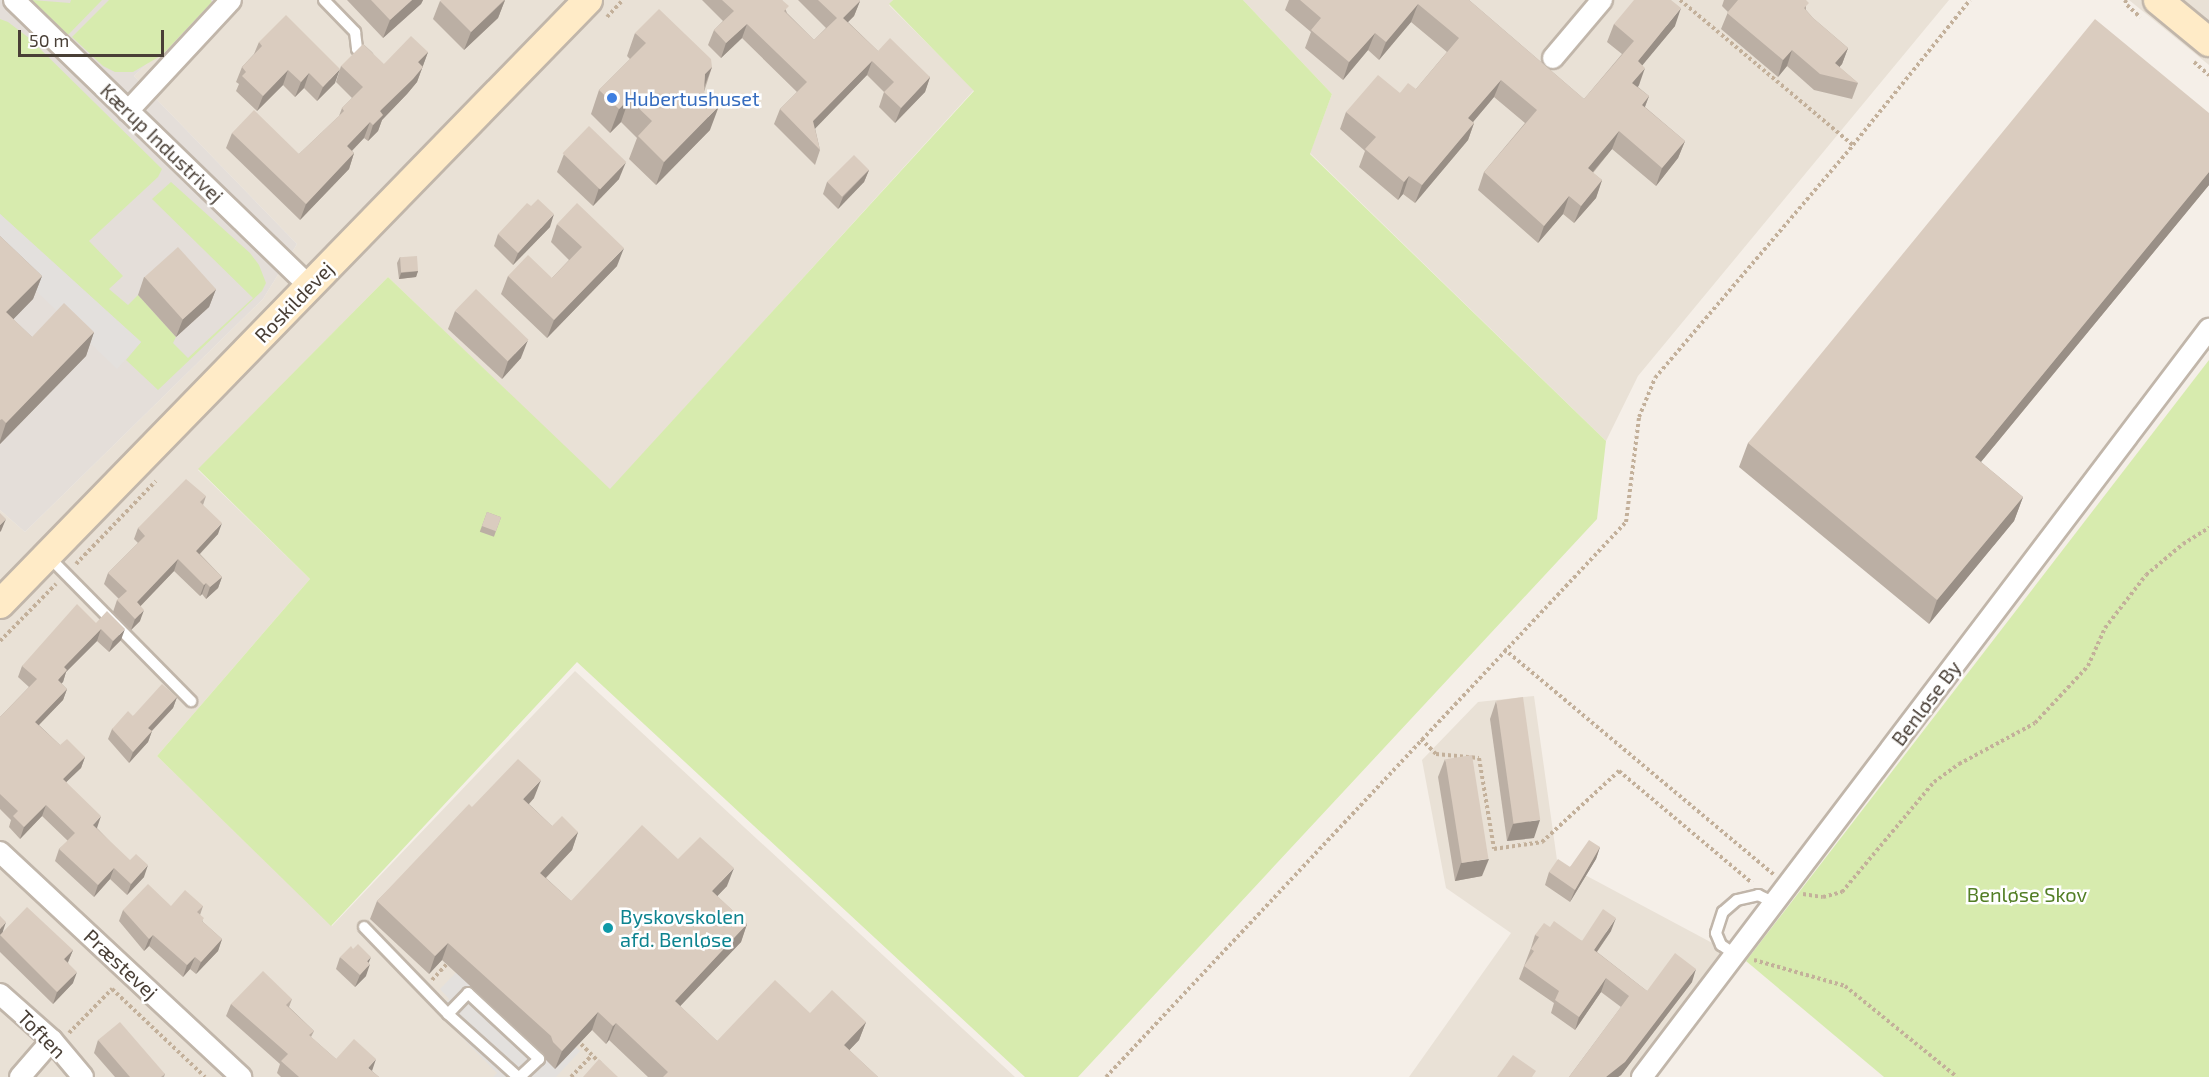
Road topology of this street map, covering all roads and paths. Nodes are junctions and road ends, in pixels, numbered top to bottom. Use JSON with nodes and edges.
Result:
{"nodes":[{"id":1,"x":14,"y":0,"type":"edge"},
{"id":2,"x":231,"y":0,"type":"edge"},
{"id":3,"x":324,"y":0,"type":"edge"},
{"id":4,"x":588,"y":0,"type":"edge"},
{"id":5,"x":1602,"y":0,"type":"edge"},
{"id":6,"x":1680,"y":0,"type":"edge"},
{"id":7,"x":1970,"y":0,"type":"edge"},
{"id":8,"x":2158,"y":0,"type":"edge"},
{"id":9,"x":2209,"y":42,"type":"edge"},
{"id":10,"x":1553,"y":58,"type":"dead end"},
{"id":11,"x":377,"y":68,"type":"edge"},
{"id":12,"x":128,"y":111,"type":"junction"},
{"id":13,"x":1853,"y":145,"type":"junction"},
{"id":14,"x":309,"y":286,"type":"junction"},
{"id":15,"x":2209,"y":329,"type":"edge"},
{"id":16,"x":2209,"y":528,"type":"edge"},
{"id":17,"x":47,"y":556,"type":"junction"},
{"id":18,"x":0,"y":604,"type":"edge"},
{"id":19,"x":1504,"y":649,"type":"junction"},
{"id":20,"x":191,"y":701,"type":"dead end"},
{"id":21,"x":1420,"y":739,"type":"junction"},
{"id":22,"x":0,"y":852,"type":"edge"},
{"id":23,"x":1787,"y":886,"type":"junction"},
{"id":24,"x":1766,"y":899,"type":"junction"},
{"id":25,"x":364,"y":927,"type":"dead end"},
{"id":26,"x":456,"y":955,"type":"edge"},
{"id":27,"x":1736,"y":955,"type":"junction"},
{"id":28,"x":130,"y":972,"type":"junction"},
{"id":29,"x":112,"y":989,"type":"junction"},
{"id":30,"x":423,"y":989,"type":"junction"},
{"id":31,"x":0,"y":993,"type":"edge"},
{"id":32,"x":448,"y":1014,"type":"junction"},
{"id":33,"x":575,"y":1038,"type":"edge"},
{"id":34,"x":52,"y":1040,"type":"junction"},
{"id":35,"x":592,"y":1055,"type":"junction"},
{"id":36,"x":607,"y":1070,"type":"edge"},
{"id":37,"x":20,"y":1077,"type":"edge"},
{"id":38,"x":83,"y":1077,"type":"edge"},
{"id":39,"x":205,"y":1077,"type":"edge"},
{"id":40,"x":241,"y":1077,"type":"edge"},
{"id":41,"x":519,"y":1077,"type":"edge"},
{"id":42,"x":572,"y":1077,"type":"edge"},
{"id":43,"x":1106,"y":1077,"type":"edge"},
{"id":44,"x":1642,"y":1077,"type":"edge"},
{"id":45,"x":1958,"y":1077,"type":"edge"}],
"edges":[{"from":1,"to":12,"type":"street","name":"Kærup Industrivej"},
{"from":2,"to":12,"type":"street"},
{"from":3,"to":11,"type":"lane"},
{"from":4,"to":14,"type":"street","name":"Roskildevej"},
{"from":5,"to":10,"type":"street"},
{"from":6,"to":13,"type":"path"},
{"from":7,"to":13,"type":"path"},
{"from":8,"to":9,"type":"street"},
{"from":12,"to":14,"type":"street","name":"Kærup Industrivej"},
{"from":13,"to":19,"type":"path"},
{"from":14,"to":17,"type":"street","name":"Roskildevej"},
{"from":15,"to":23,"type":"street","name":"Benløse By"},
{"from":16,"to":23,"type":"path"},
{"from":17,"to":18,"type":"street","name":"Roskildevej"},
{"from":17,"to":20,"type":"lane"},
{"from":19,"to":21,"type":"path"},
{"from":19,"to":23,"type":"path"},
{"from":21,"to":24,"type":"path"},
{"from":21,"to":43,"type":"path"},
{"from":22,"to":28,"type":"street","name":"Præstevej"},
{"from":23,"to":24,"type":"street","name":"Benløse By"},
{"from":24,"to":27,"type":"street","name":"Benløse By"},
{"from":24,"to":27,"type":"lane"},
{"from":25,"to":30,"type":"lane"},
{"from":26,"to":30,"type":"path"},
{"from":27,"to":44,"type":"street","name":"Benløse By"},
{"from":27,"to":45,"type":"path"},
{"from":28,"to":29,"type":"path"},
{"from":28,"to":40,"type":"street","name":"Præstevej"},
{"from":29,"to":34,"type":"path"},
{"from":29,"to":39,"type":"path"},
{"from":30,"to":32,"type":"lane"},
{"from":31,"to":34,"type":"street","name":"Toften"},
{"from":32,"to":41,"type":"lane"},
{"from":32,"to":41,"type":"lane"},
{"from":33,"to":35,"type":"path"},
{"from":34,"to":37,"type":"street"},
{"from":34,"to":38,"type":"street","name":"Toften"},
{"from":35,"to":36,"type":"path"},
{"from":35,"to":42,"type":"path"}]}
